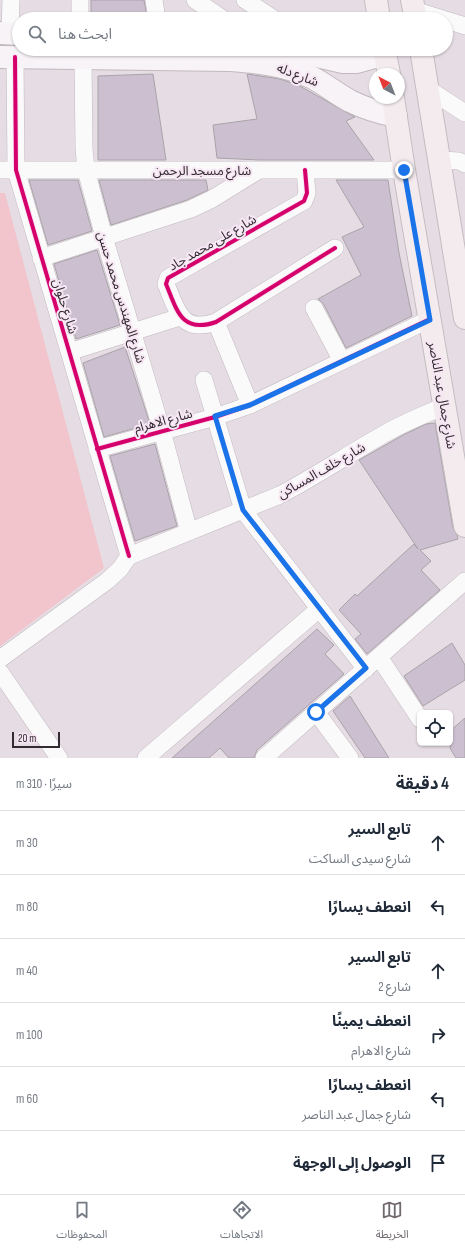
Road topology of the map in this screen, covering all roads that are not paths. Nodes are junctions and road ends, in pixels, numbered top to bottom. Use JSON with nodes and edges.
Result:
{"nodes":[{"id":1,"x":11,"y":0,"type":"edge"},
{"id":2,"x":80,"y":0,"type":"edge"},
{"id":3,"x":154,"y":0,"type":"edge"},
{"id":4,"x":195,"y":0,"type":"edge"},
{"id":5,"x":245,"y":0,"type":"edge"},
{"id":6,"x":376,"y":0,"type":"edge"},
{"id":7,"x":80,"y":12,"type":"edge"},
{"id":8,"x":156,"y":12,"type":"edge"},
{"id":9,"x":213,"y":12,"type":"edge"},
{"id":10,"x":263,"y":12,"type":"edge"},
{"id":11,"x":378,"y":12,"type":"edge"},
{"id":12,"x":453,"y":22,"type":"edge"},
{"id":13,"x":465,"y":26,"type":"edge"},
{"id":14,"x":10,"y":33,"type":"edge"},
{"id":15,"x":67,"y":56,"type":"edge"},
{"id":16,"x":315,"y":56,"type":"edge"},
{"id":17,"x":328,"y":56,"type":"edge"},
{"id":18,"x":422,"y":56,"type":"edge"},
{"id":19,"x":8,"y":57,"type":"edge"},
{"id":20,"x":83,"y":58,"type":"junction"},
{"id":21,"x":386,"y":59,"type":"edge"},
{"id":22,"x":336,"y":61,"type":"junction"},
{"id":23,"x":428,"y":89,"type":"junction"},
{"id":24,"x":394,"y":107,"type":"edge"},
{"id":25,"x":465,"y":113,"type":"edge"},
{"id":26,"x":439,"y":160,"type":"junction"},
{"id":27,"x":465,"y":164,"type":"edge"},
{"id":28,"x":8,"y":170,"type":"edge"},
{"id":29,"x":86,"y":170,"type":"junction"},
{"id":30,"x":260,"y":170,"type":"junction"},
{"id":31,"x":305,"y":170,"type":"junction"},
{"id":32,"x":404,"y":170,"type":"junction"},
{"id":33,"x":104,"y":237,"type":"junction"},
{"id":34,"x":335,"y":248,"type":"dead end"},
{"id":35,"x":41,"y":258,"type":"junction"},
{"id":36,"x":314,"y":308,"type":"dead end"},
{"id":37,"x":180,"y":317,"type":"junction"},
{"id":38,"x":465,"y":318,"type":"edge"},
{"id":39,"x":430,"y":320,"type":"junction"},
{"id":40,"x":216,"y":322,"type":"junction"},
{"id":41,"x":133,"y":332,"type":"junction"},
{"id":42,"x":69,"y":352,"type":"junction"},
{"id":43,"x":342,"y":361,"type":"junction"},
{"id":44,"x":204,"y":380,"type":"dead end"},
{"id":45,"x":250,"y":405,"type":"junction"},
{"id":46,"x":445,"y":406,"type":"junction"},
{"id":47,"x":215,"y":416,"type":"junction"},
{"id":48,"x":162,"y":431,"type":"junction"},
{"id":49,"x":97,"y":449,"type":"junction"},
{"id":50,"x":243,"y":510,"type":"junction"},
{"id":51,"x":465,"y":526,"type":"edge"},
{"id":52,"x":189,"y":532,"type":"junction"},
{"id":53,"x":129,"y":556,"type":"junction"},
{"id":54,"x":465,"y":581,"type":"edge"},
{"id":55,"x":319,"y":609,"type":"junction"},
{"id":56,"x":379,"y":657,"type":"junction"},
{"id":57,"x":0,"y":659,"type":"edge"},
{"id":58,"x":366,"y":668,"type":"junction"},
{"id":59,"x":0,"y":672,"type":"edge"},
{"id":60,"x":316,"y":712,"type":"junction"},
{"id":61,"x":417,"y":714,"type":"edge"},
{"id":62,"x":59,"y":758,"type":"edge"},
{"id":63,"x":146,"y":758,"type":"edge"},
{"id":64,"x":264,"y":758,"type":"edge"},
{"id":65,"x":350,"y":758,"type":"edge"}],
"edges":[{"from":1,"to":14,"type":"street"},
{"from":2,"to":7,"type":"street"},
{"from":3,"to":8,"type":"street"},
{"from":4,"to":9,"type":"street"},
{"from":5,"to":10,"type":"street"},
{"from":6,"to":11,"type":"main road"},
{"from":12,"to":13,"type":"street"},
{"from":15,"to":20,"type":"main road","name":"شارع دله"},
{"from":16,"to":22,"type":"main road","name":"شارع دله"},
{"from":17,"to":22,"type":"street"},
{"from":18,"to":23,"type":"main road"},
{"from":19,"to":28,"type":"street","name":"شارع حلوان"},
{"from":20,"to":24,"type":"main road","name":"شارع دله"},
{"from":20,"to":29,"type":"street","name":"شارع المهندس محمد حسن"},
{"from":21,"to":22,"type":"main road","name":"شارع دله"},
{"from":23,"to":25,"type":"street"},
{"from":23,"to":26,"type":"main road"},
{"from":24,"to":32,"type":"main road","name":"شارع جمال عبد الناصر"},
{"from":26,"to":27,"type":"street"},
{"from":26,"to":38,"type":"main road"},
{"from":28,"to":29,"type":"street","name":"شارع مسجد الرحمن"},
{"from":28,"to":35,"type":"street","name":"شارع حلوان"},
{"from":29,"to":30,"type":"street","name":"شارع مسجد الرحمن"},
{"from":29,"to":33,"type":"street","name":"شارع المهندس محمد حسن"},
{"from":30,"to":31,"type":"street","name":"شارع مسجد الرحمن"},
{"from":30,"to":33,"type":"street"},
{"from":31,"to":32,"type":"street","name":"شارع مسجد الرحمن"},
{"from":31,"to":37,"type":"street","name":"شارع على محمد جاد"},
{"from":32,"to":39,"type":"main road","name":"شارع جمال عبد الناصر"},
{"from":33,"to":35,"type":"street"},
{"from":33,"to":41,"type":"street","name":"شارع المهندس محمد حسن"},
{"from":34,"to":40,"type":"street"},
{"from":35,"to":42,"type":"street","name":"شارع حلوان"},
{"from":36,"to":43,"type":"street"},
{"from":37,"to":40,"type":"street"},
{"from":37,"to":41,"type":"street"},
{"from":39,"to":43,"type":"street","name":"شارع الاهرام"},
{"from":39,"to":46,"type":"main road","name":"شارع جمال عبد الناصر"},
{"from":40,"to":45,"type":"street"},
{"from":41,"to":42,"type":"street"},
{"from":41,"to":48,"type":"street","name":"شارع المهندس محمد حسن"},
{"from":42,"to":49,"type":"street","name":"شارع حلوان"},
{"from":43,"to":45,"type":"street","name":"شارع الاهرام"},
{"from":44,"to":47,"type":"street"},
{"from":45,"to":47,"type":"street","name":"شارع الاهرام"},
{"from":46,"to":50,"type":"street","name":"شارع خلف المساكن"},
{"from":46,"to":51,"type":"main road","name":"شارع جمال عبد الناصر"},
{"from":47,"to":48,"type":"street","name":"شارع الاهرام"},
{"from":47,"to":50,"type":"street"},
{"from":48,"to":49,"type":"street","name":"شارع الاهرام"},
{"from":48,"to":52,"type":"street","name":"شارع المهندس محمد حسن"},
{"from":49,"to":53,"type":"street","name":"شارع حلوان"},
{"from":50,"to":52,"type":"street","name":"شارع خلف المساكن"},
{"from":50,"to":55,"type":"street"},
{"from":52,"to":53,"type":"street","name":"شارع خلف المساكن"},
{"from":53,"to":57,"type":"street"},
{"from":54,"to":56,"type":"street"},
{"from":55,"to":58,"type":"street"},
{"from":55,"to":63,"type":"street"},
{"from":56,"to":58,"type":"street"},
{"from":56,"to":61,"type":"street"},
{"from":58,"to":60,"type":"street"},
{"from":59,"to":62,"type":"street"},
{"from":60,"to":64,"type":"street"},
{"from":60,"to":65,"type":"street"}]}
